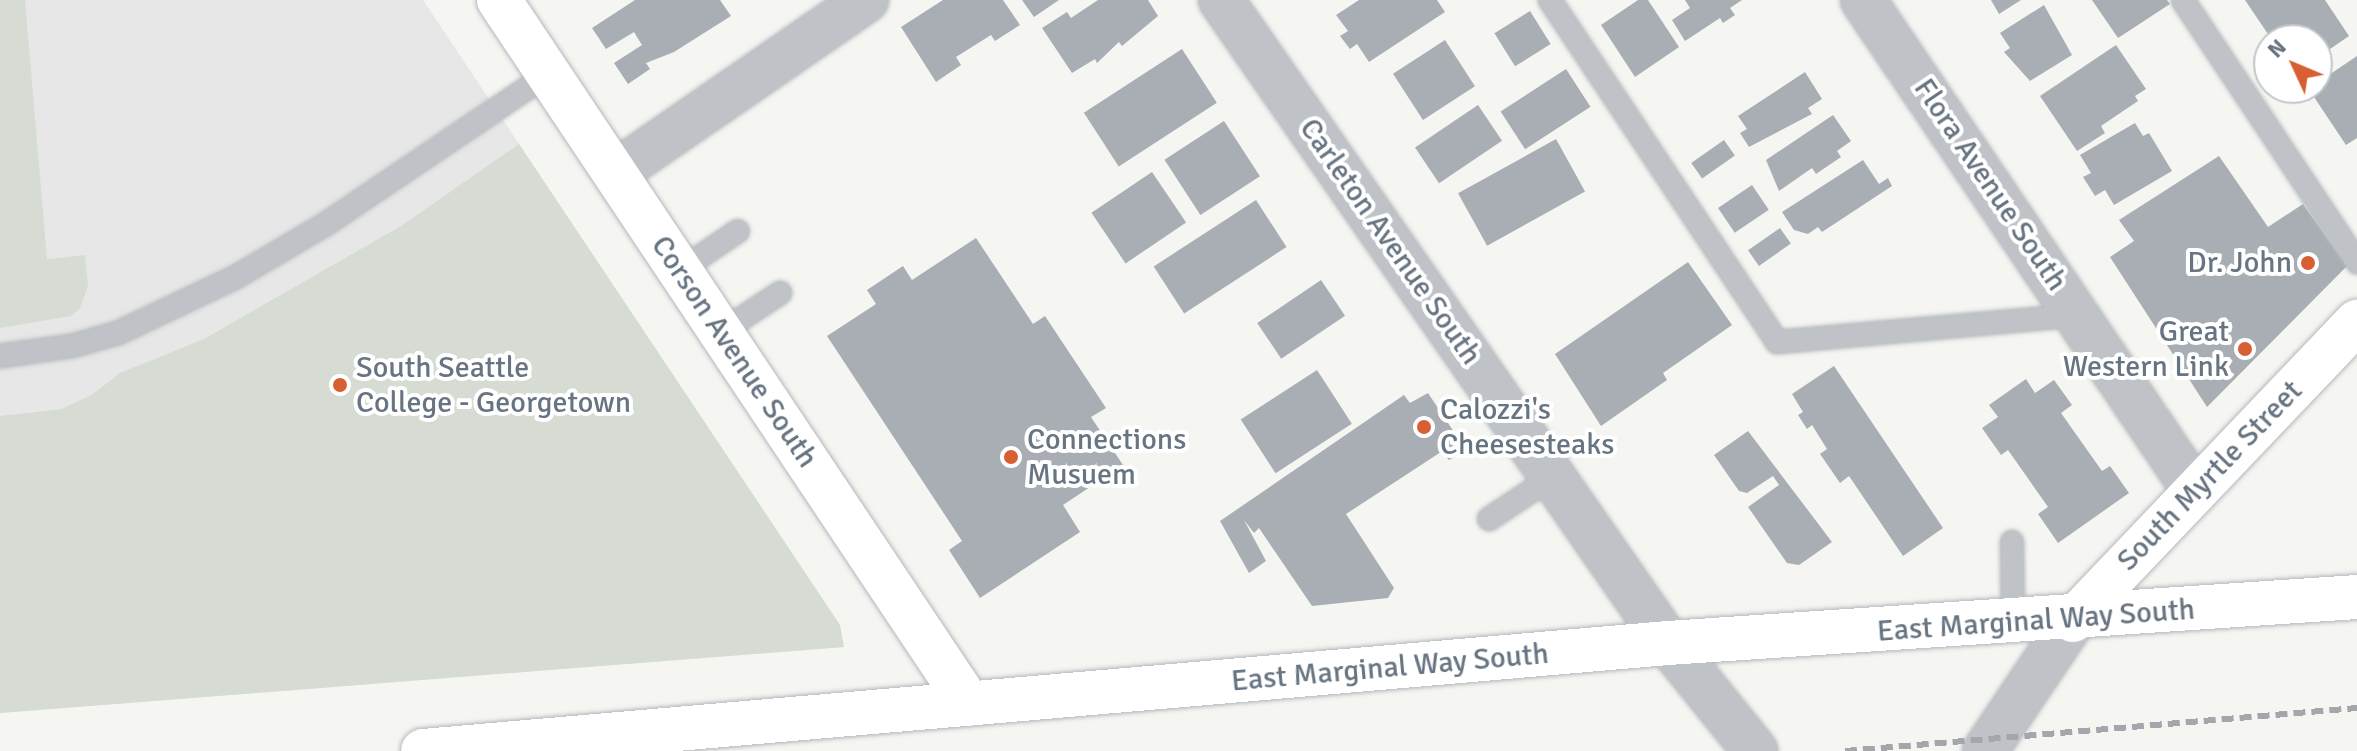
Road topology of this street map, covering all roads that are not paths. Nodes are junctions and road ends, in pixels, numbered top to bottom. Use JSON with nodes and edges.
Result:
{"nodes":[{"id":1,"x":499,"y":0,"type":"edge"},
{"id":2,"x":866,"y":0,"type":"edge"},
{"id":3,"x":1221,"y":0,"type":"edge"},
{"id":4,"x":1550,"y":0,"type":"edge"},
{"id":5,"x":1863,"y":0,"type":"edge"},
{"id":6,"x":2183,"y":0,"type":"edge"},
{"id":7,"x":548,"y":74,"type":"junction"},
{"id":8,"x":615,"y":173,"type":"junction"},
{"id":9,"x":738,"y":231,"type":"dead end"},
{"id":10,"x":2357,"y":262,"type":"edge"},
{"id":11,"x":679,"y":271,"type":"junction"},
{"id":12,"x":780,"y":293,"type":"dead end"},
{"id":13,"x":2079,"y":315,"type":"junction"},
{"id":14,"x":2357,"y":322,"type":"edge"},
{"id":15,"x":721,"y":332,"type":"junction"},
{"id":16,"x":0,"y":356,"type":"edge"},
{"id":17,"x":1554,"y":476,"type":"junction"},
{"id":18,"x":2195,"y":491,"type":"junction"},
{"id":19,"x":1489,"y":519,"type":"dead end"},
{"id":20,"x":2012,"y":542,"type":"dead end"},
{"id":21,"x":2357,"y":597,"type":"edge"},
{"id":22,"x":2073,"y":620,"type":"junction"},
{"id":23,"x":2013,"y":624,"type":"junction"},
{"id":24,"x":1668,"y":643,"type":"junction"},
{"id":25,"x":969,"y":704,"type":"junction"},
{"id":26,"x":450,"y":750,"type":"edge"},
{"id":27,"x":1755,"y":751,"type":"edge"},
{"id":28,"x":1985,"y":751,"type":"edge"}],
"edges":[{"from":1,"to":7,"type":"main road","name":"Corson Avenue South"},
{"from":2,"to":8,"type":"street"},
{"from":3,"to":17,"type":"street","name":"Carleton Avenue South"},
{"from":4,"to":13,"type":"lane"},
{"from":5,"to":13,"type":"street","name":"Flora Avenue South"},
{"from":6,"to":10,"type":"lane"},
{"from":7,"to":8,"type":"main road","name":"Corson Avenue South"},
{"from":7,"to":16,"type":"lane"},
{"from":8,"to":11,"type":"main road","name":"Corson Avenue South"},
{"from":9,"to":11,"type":"lane"},
{"from":11,"to":15,"type":"main road","name":"Corson Avenue South"},
{"from":12,"to":15,"type":"lane"},
{"from":13,"to":18,"type":"street","name":"Flora Avenue South"},
{"from":14,"to":18,"type":"main road","name":"South Myrtle Street"},
{"from":15,"to":25,"type":"main road","name":"Corson Avenue South"},
{"from":17,"to":19,"type":"lane"},
{"from":17,"to":24,"type":"street","name":"Carleton Avenue South"},
{"from":18,"to":22,"type":"main road","name":"South Myrtle Street"},
{"from":20,"to":23,"type":"lane"},
{"from":21,"to":22,"type":"main road","name":"East Marginal Way South"},
{"from":22,"to":23,"type":"main road","name":"East Marginal Way South"},
{"from":22,"to":28,"type":"street","name":"South Myrtle Street"},
{"from":23,"to":24,"type":"main road","name":"East Marginal Way South"},
{"from":24,"to":25,"type":"main road","name":"East Marginal Way South"},
{"from":24,"to":27,"type":"street","name":"Carleton Avenue South"},
{"from":25,"to":26,"type":"main road","name":"East Marginal Way South"}]}
